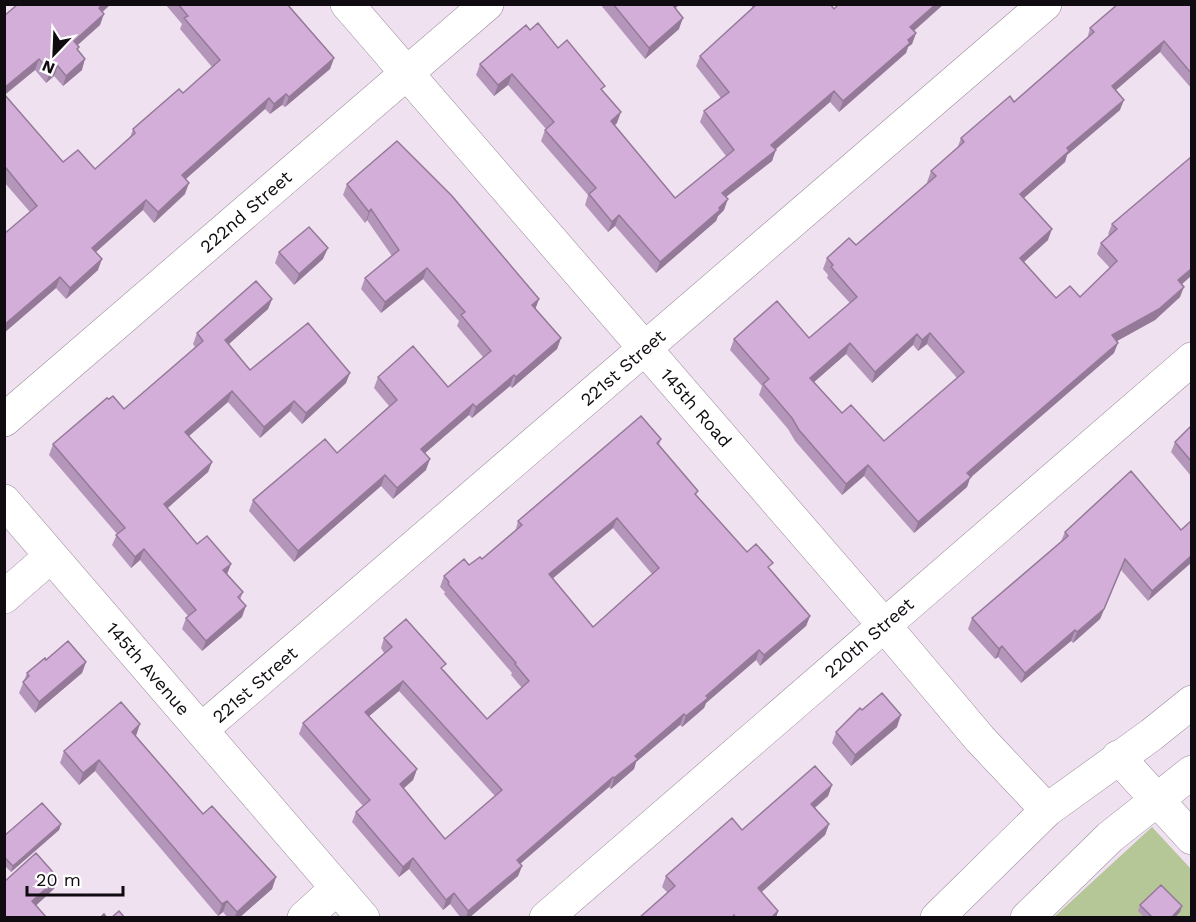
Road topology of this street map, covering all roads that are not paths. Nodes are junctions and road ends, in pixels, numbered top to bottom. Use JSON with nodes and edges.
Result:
{"nodes":[{"id":1,"x":347,"y":4,"type":"edge"},
{"id":2,"x":487,"y":4,"type":"edge"},
{"id":3,"x":1045,"y":4,"type":"edge"},
{"id":4,"x":407,"y":74,"type":"junction"},
{"id":5,"x":645,"y":349,"type":"junction"},
{"id":6,"x":1191,"y":359,"type":"edge"},
{"id":7,"x":4,"y":420,"type":"edge"},
{"id":8,"x":4,"y":501,"type":"edge"},
{"id":9,"x":51,"y":556,"type":"junction"},
{"id":10,"x":4,"y":597,"type":"edge"},
{"id":11,"x":884,"y":625,"type":"junction"},
{"id":12,"x":1191,"y":702,"type":"edge"},
{"id":13,"x":201,"y":730,"type":"junction"},
{"id":14,"x":1118,"y":757,"type":"junction"},
{"id":15,"x":1191,"y":772,"type":"edge"},
{"id":16,"x":1158,"y":801,"type":"junction"},
{"id":17,"x":1047,"y":810,"type":"junction"},
{"id":18,"x":1191,"y":838,"type":"edge"},
{"id":19,"x":337,"y":888,"type":"junction"},
{"id":20,"x":304,"y":918,"type":"edge"},
{"id":21,"x":363,"y":918,"type":"edge"},
{"id":22,"x":546,"y":918,"type":"edge"},
{"id":23,"x":936,"y":918,"type":"edge"},
{"id":24,"x":1027,"y":918,"type":"edge"}],
"edges":[{"from":1,"to":4,"type":"street","name":"145th Road"},
{"from":2,"to":4,"type":"street","name":"222nd Street"},
{"from":3,"to":5,"type":"street","name":"221st Street"},
{"from":4,"to":5,"type":"street","name":"145th Road"},
{"from":4,"to":7,"type":"street","name":"222nd Street"},
{"from":5,"to":11,"type":"street","name":"145th Road"},
{"from":5,"to":13,"type":"street","name":"221st Street"},
{"from":6,"to":11,"type":"street","name":"220th Street"},
{"from":8,"to":9,"type":"street","name":"145th Avenue"},
{"from":9,"to":10,"type":"street"},
{"from":9,"to":13,"type":"street","name":"145th Avenue"},
{"from":11,"to":17,"type":"street","name":"145th Road"},
{"from":11,"to":22,"type":"street","name":"220th Street"},
{"from":12,"to":14,"type":"street"},
{"from":13,"to":19,"type":"street","name":"145th Avenue"},
{"from":14,"to":16,"type":"street"},
{"from":14,"to":17,"type":"street"},
{"from":15,"to":16,"type":"street"},
{"from":16,"to":18,"type":"street"},
{"from":16,"to":24,"type":"street"},
{"from":17,"to":23,"type":"street"},
{"from":19,"to":20,"type":"street"},
{"from":19,"to":21,"type":"street","name":"145th Avenue"}]}
